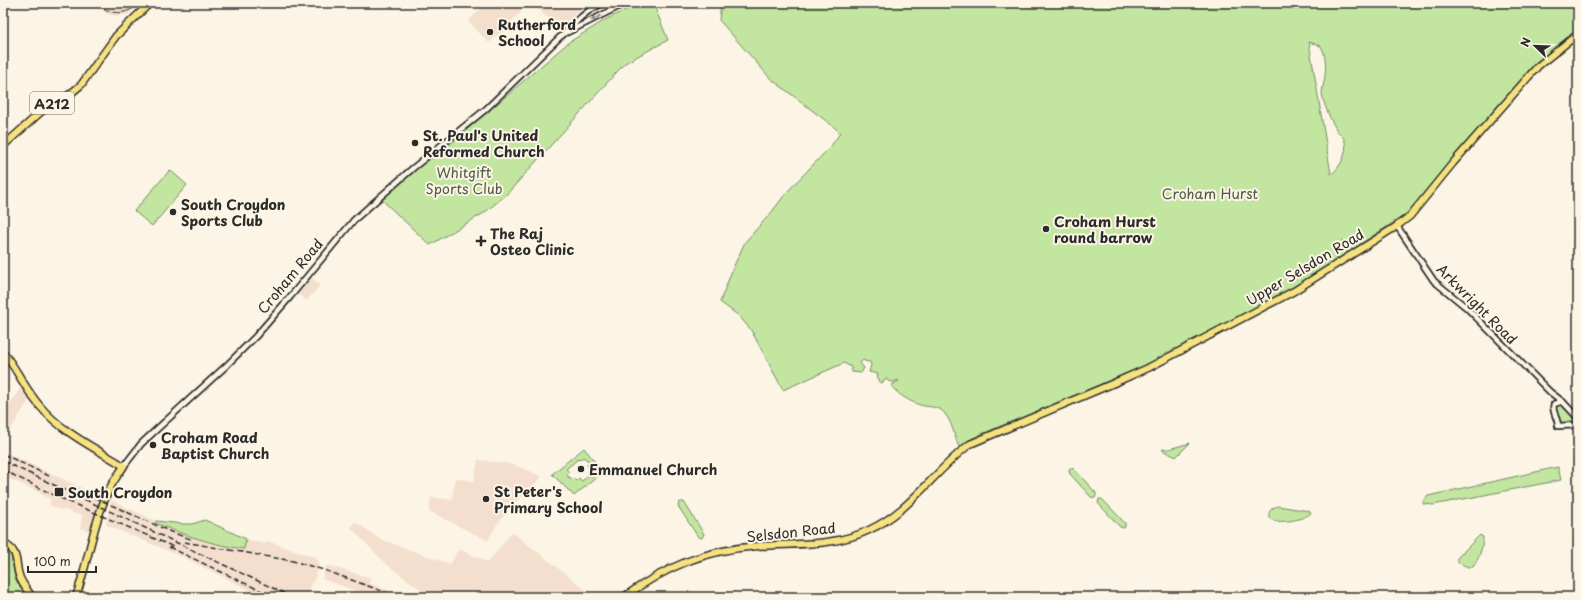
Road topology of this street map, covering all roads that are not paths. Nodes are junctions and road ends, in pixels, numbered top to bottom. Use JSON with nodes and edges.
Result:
{"nodes":[{"id":1,"x":150,"y":3,"type":"edge"},
{"id":2,"x":603,"y":3,"type":"edge"},
{"id":3,"x":626,"y":3,"type":"edge"},
{"id":4,"x":567,"y":33,"type":"junction"},
{"id":5,"x":1578,"y":34,"type":"edge"},
{"id":6,"x":3,"y":146,"type":"edge"},
{"id":7,"x":1397,"y":226,"type":"junction"},
{"id":8,"x":3,"y":352,"type":"edge"},
{"id":9,"x":1550,"y":392,"type":"junction"},
{"id":10,"x":1563,"y":402,"type":"junction"},
{"id":11,"x":1553,"y":407,"type":"junction"},
{"id":12,"x":1577,"y":417,"type":"edge"},
{"id":13,"x":1575,"y":425,"type":"edge"},
{"id":14,"x":963,"y":449,"type":"joint"},
{"id":15,"x":124,"y":466,"type":"junction"},
{"id":16,"x":3,"y":543,"type":"edge"},
{"id":17,"x":32,"y":597,"type":"edge"},
{"id":18,"x":76,"y":597,"type":"edge"},
{"id":19,"x":624,"y":597,"type":"edge"}],
"edges":[{"from":1,"to":6,"type":"main road","number":"A212"},
{"from":2,"to":4,"type":"street","name":"Croham Road"},
{"from":3,"to":4,"type":"street","one_way":true},
{"from":4,"to":15,"type":"street","name":"Croham Road"},
{"from":5,"to":7,"type":"main road","name":"Upper Selsdon Road"},
{"from":7,"to":9,"type":"street","name":"Arkwright Road"},
{"from":7,"to":14,"type":"main road","name":"Upper Selsdon Road"},
{"from":8,"to":15,"type":"main road"},
{"from":9,"to":10,"type":"street","name":"Arkwright Road"},
{"from":9,"to":11,"type":"street","name":"Arkwright Road"},
{"from":10,"to":11,"type":"street"},
{"from":10,"to":12,"type":"street","name":"Arkwright Road"},
{"from":11,"to":13,"type":"street","name":"Arkwright Road"},
{"from":12,"to":13,"type":"street","name":"Arkwright Road"},
{"from":14,"to":19,"type":"main road","name":"Selsdon Road"},
{"from":15,"to":18,"type":"main road","name":"Croham Road"},
{"from":16,"to":17,"type":"main road"}]}
